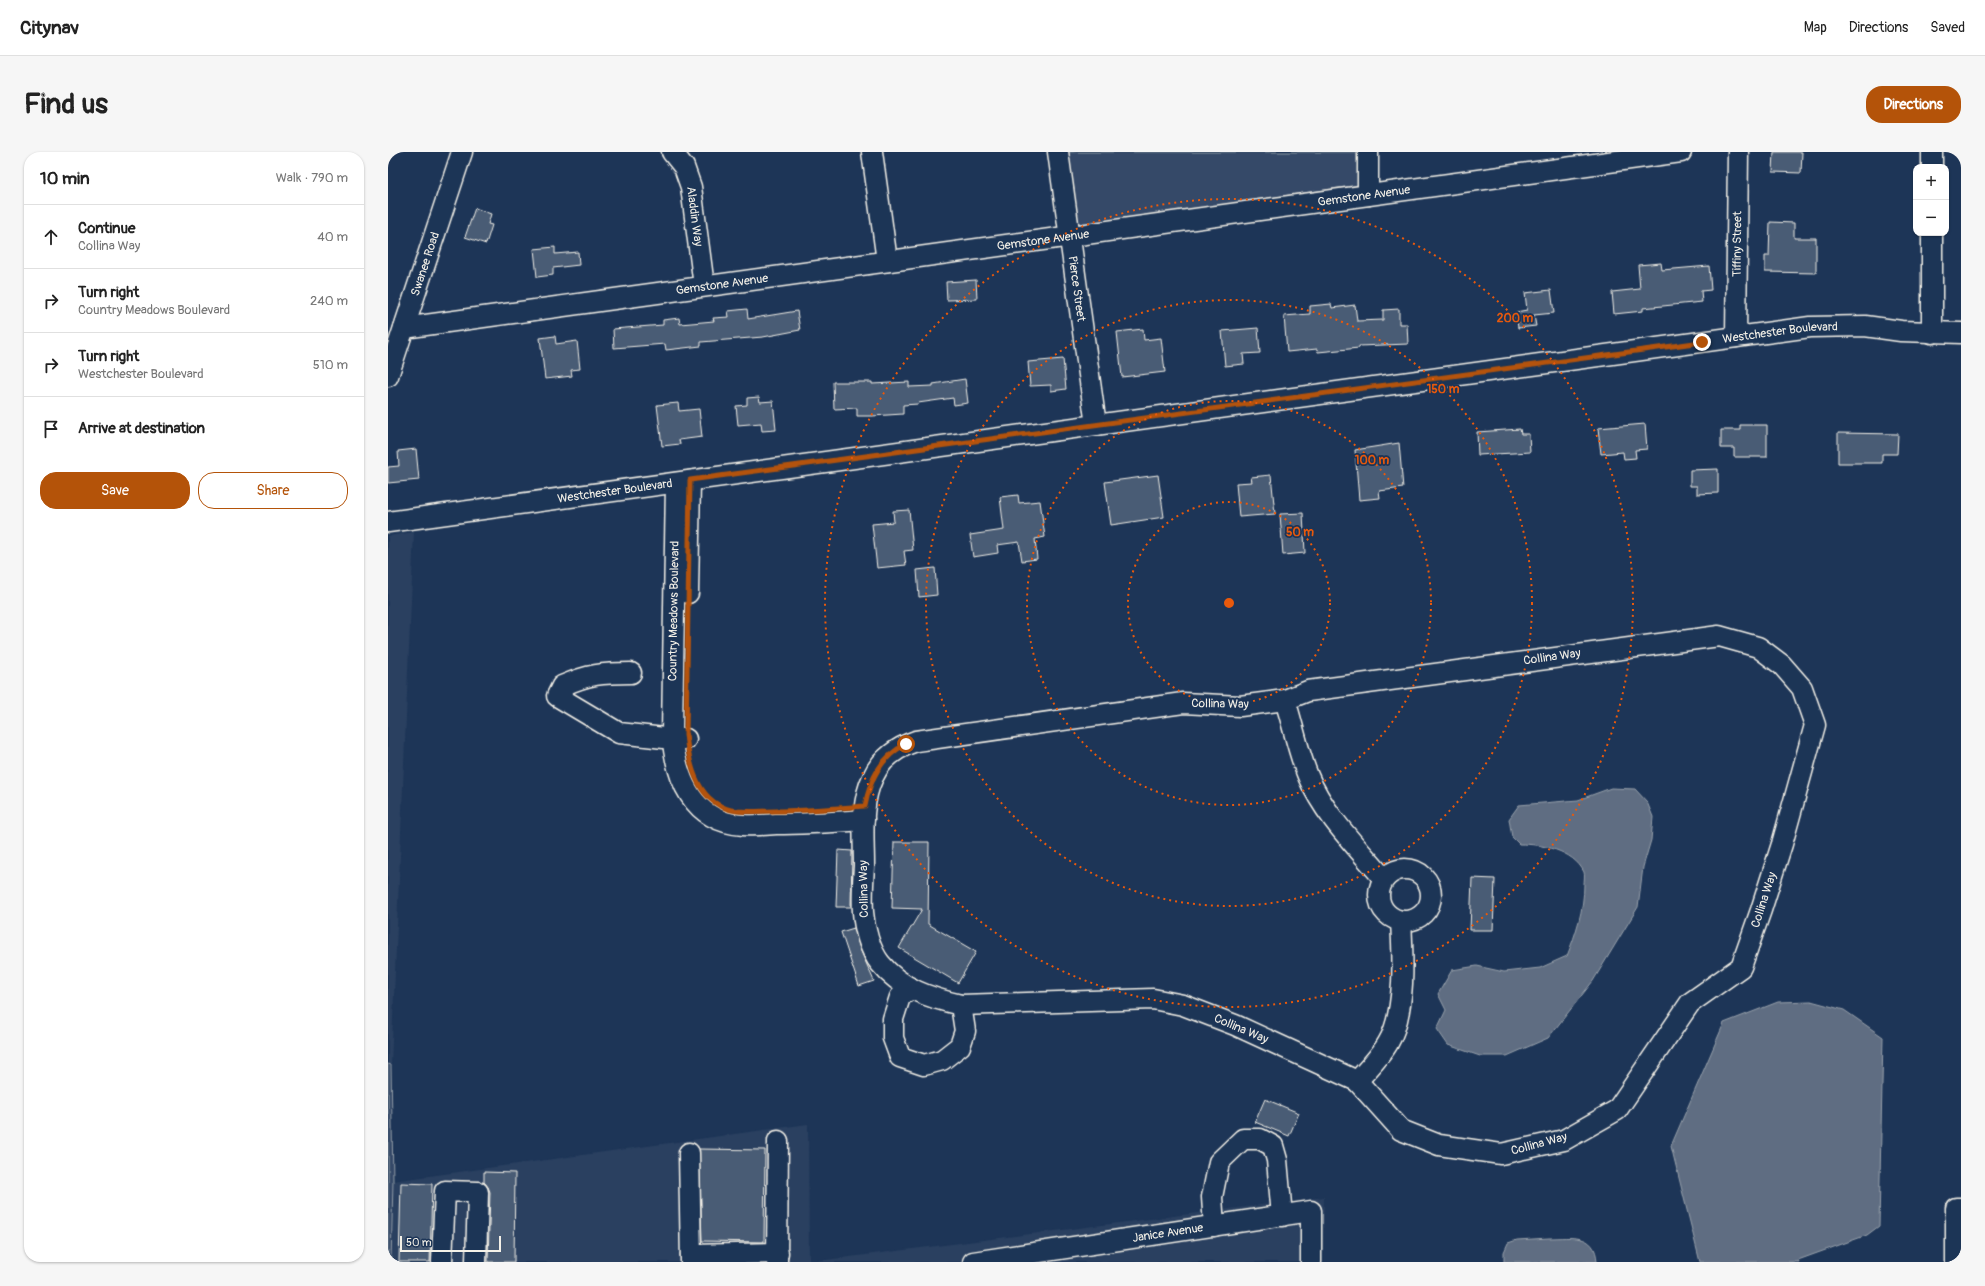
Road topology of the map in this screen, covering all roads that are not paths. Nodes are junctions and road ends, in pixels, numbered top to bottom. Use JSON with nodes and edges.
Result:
{"nodes":[{"id":1,"x":462,"y":152,"type":"edge"},
{"id":2,"x":672,"y":152,"type":"edge"},
{"id":3,"x":872,"y":152,"type":"edge"},
{"id":4,"x":1058,"y":152,"type":"edge"},
{"id":5,"x":1368,"y":152,"type":"edge"},
{"id":6,"x":1681,"y":152,"type":"edge"},
{"id":7,"x":1738,"y":152,"type":"edge"},
{"id":8,"x":1932,"y":152,"type":"edge"},
{"id":9,"x":1553,"y":161,"type":"edge"},
{"id":10,"x":1932,"y":164,"type":"edge"},
{"id":11,"x":1368,"y":195,"type":"junction"},
{"id":12,"x":1070,"y":236,"type":"junction"},
{"id":13,"x":1932,"y":236,"type":"edge"},
{"id":14,"x":887,"y":261,"type":"junction"},
{"id":15,"x":704,"y":286,"type":"junction"},
{"id":16,"x":404,"y":328,"type":"junction"},
{"id":17,"x":1932,"y":333,"type":"junction"},
{"id":18,"x":1961,"y":333,"type":"edge"},
{"id":19,"x":1736,"y":337,"type":"junction"},
{"id":20,"x":388,"y":376,"type":"edge"},
{"id":21,"x":1096,"y":425,"type":"junction"},
{"id":22,"x":683,"y":482,"type":"junction"},
{"id":23,"x":388,"y":522,"type":"edge"},
{"id":24,"x":631,"y":673,"type":"dead end"},
{"id":25,"x":1285,"y":700,"type":"junction"},
{"id":26,"x":679,"y":739,"type":"junction"},
{"id":27,"x":701,"y":798,"type":"junction"},
{"id":28,"x":865,"y":813,"type":"junction"},
{"id":29,"x":818,"y":818,"type":"junction"},
{"id":30,"x":1384,"y":879,"type":"junction"},
{"id":31,"x":1401,"y":921,"type":"junction"},
{"id":32,"x":910,"y":990,"type":"junction"},
{"id":33,"x":962,"y":1005,"type":"junction"},
{"id":34,"x":1357,"y":1081,"type":"junction"},
{"id":35,"x":778,"y":1141,"type":"dead end"},
{"id":36,"x":689,"y":1153,"type":"dead end"},
{"id":37,"x":1958,"y":1208,"type":"edge"},
{"id":38,"x":1282,"y":1216,"type":"junction"},
{"id":39,"x":1214,"y":1226,"type":"junction"},
{"id":40,"x":691,"y":1258,"type":"edge"},
{"id":41,"x":778,"y":1258,"type":"edge"},
{"id":42,"x":442,"y":1262,"type":"edge"},
{"id":43,"x":476,"y":1262,"type":"edge"},
{"id":44,"x":974,"y":1262,"type":"edge"},
{"id":45,"x":1311,"y":1262,"type":"edge"},
{"id":46,"x":1956,"y":1262,"type":"edge"}],
"edges":[{"from":1,"to":16,"type":"street","name":"Swanee Road"},
{"from":2,"to":15,"type":"street","name":"Aladdin Way"},
{"from":3,"to":14,"type":"street"},
{"from":4,"to":12,"type":"street","name":"Pierce Street"},
{"from":5,"to":11,"type":"street"},
{"from":6,"to":9,"type":"street","name":"Gemstone Avenue"},
{"from":7,"to":19,"type":"street","name":"Tiffiny Street"},
{"from":8,"to":10,"type":"street"},
{"from":9,"to":11,"type":"street","name":"Gemstone Avenue"},
{"from":11,"to":12,"type":"street","name":"Gemstone Avenue"},
{"from":12,"to":14,"type":"street","name":"Gemstone Avenue"},
{"from":12,"to":21,"type":"street","name":"Pierce Street"},
{"from":13,"to":17,"type":"street"},
{"from":14,"to":15,"type":"street","name":"Gemstone Avenue"},
{"from":15,"to":16,"type":"street","name":"Gemstone Avenue"},
{"from":16,"to":20,"type":"street","name":"Swanee Road"},
{"from":17,"to":18,"type":"street","name":"Westchester Boulevard"},
{"from":17,"to":19,"type":"street","name":"Westchester Boulevard"},
{"from":19,"to":21,"type":"street","name":"Westchester Boulevard"},
{"from":21,"to":22,"type":"street","name":"Westchester Boulevard"},
{"from":22,"to":23,"type":"street","name":"Westchester Boulevard"},
{"from":22,"to":26,"type":"street","name":"Country Meadows Boulevard"},
{"from":24,"to":26,"type":"street"},
{"from":25,"to":28,"type":"street","name":"Collina Way"},
{"from":25,"to":30,"type":"street"},
{"from":25,"to":34,"type":"street","name":"Collina Way"},
{"from":26,"to":27,"type":"street","name":"Country Meadows Boulevard"},
{"from":27,"to":29,"type":"street","name":"Country Meadows Boulevard"},
{"from":27,"to":29,"type":"street","name":"Country Meadows Boulevard"},
{"from":28,"to":29,"type":"street","name":"Country Meadows Boulevard"},
{"from":28,"to":32,"type":"street","name":"Collina Way"},
{"from":30,"to":31,"type":"street"},
{"from":30,"to":31,"type":"street"},
{"from":31,"to":34,"type":"street"},
{"from":32,"to":33,"type":"street","name":"Collina Way"},
{"from":32,"to":33,"type":"street"},
{"from":33,"to":34,"type":"street","name":"Collina Way"},
{"from":35,"to":41,"type":"street"},
{"from":36,"to":40,"type":"street"},
{"from":37,"to":46,"type":"street"},
{"from":38,"to":39,"type":"street","name":"Janice Avenue"},
{"from":38,"to":39,"type":"street"},
{"from":38,"to":45,"type":"street","name":"Janice Avenue"},
{"from":39,"to":44,"type":"street","name":"Janice Avenue"},
{"from":40,"to":41,"type":"street"},
{"from":42,"to":43,"type":"street"}]}
